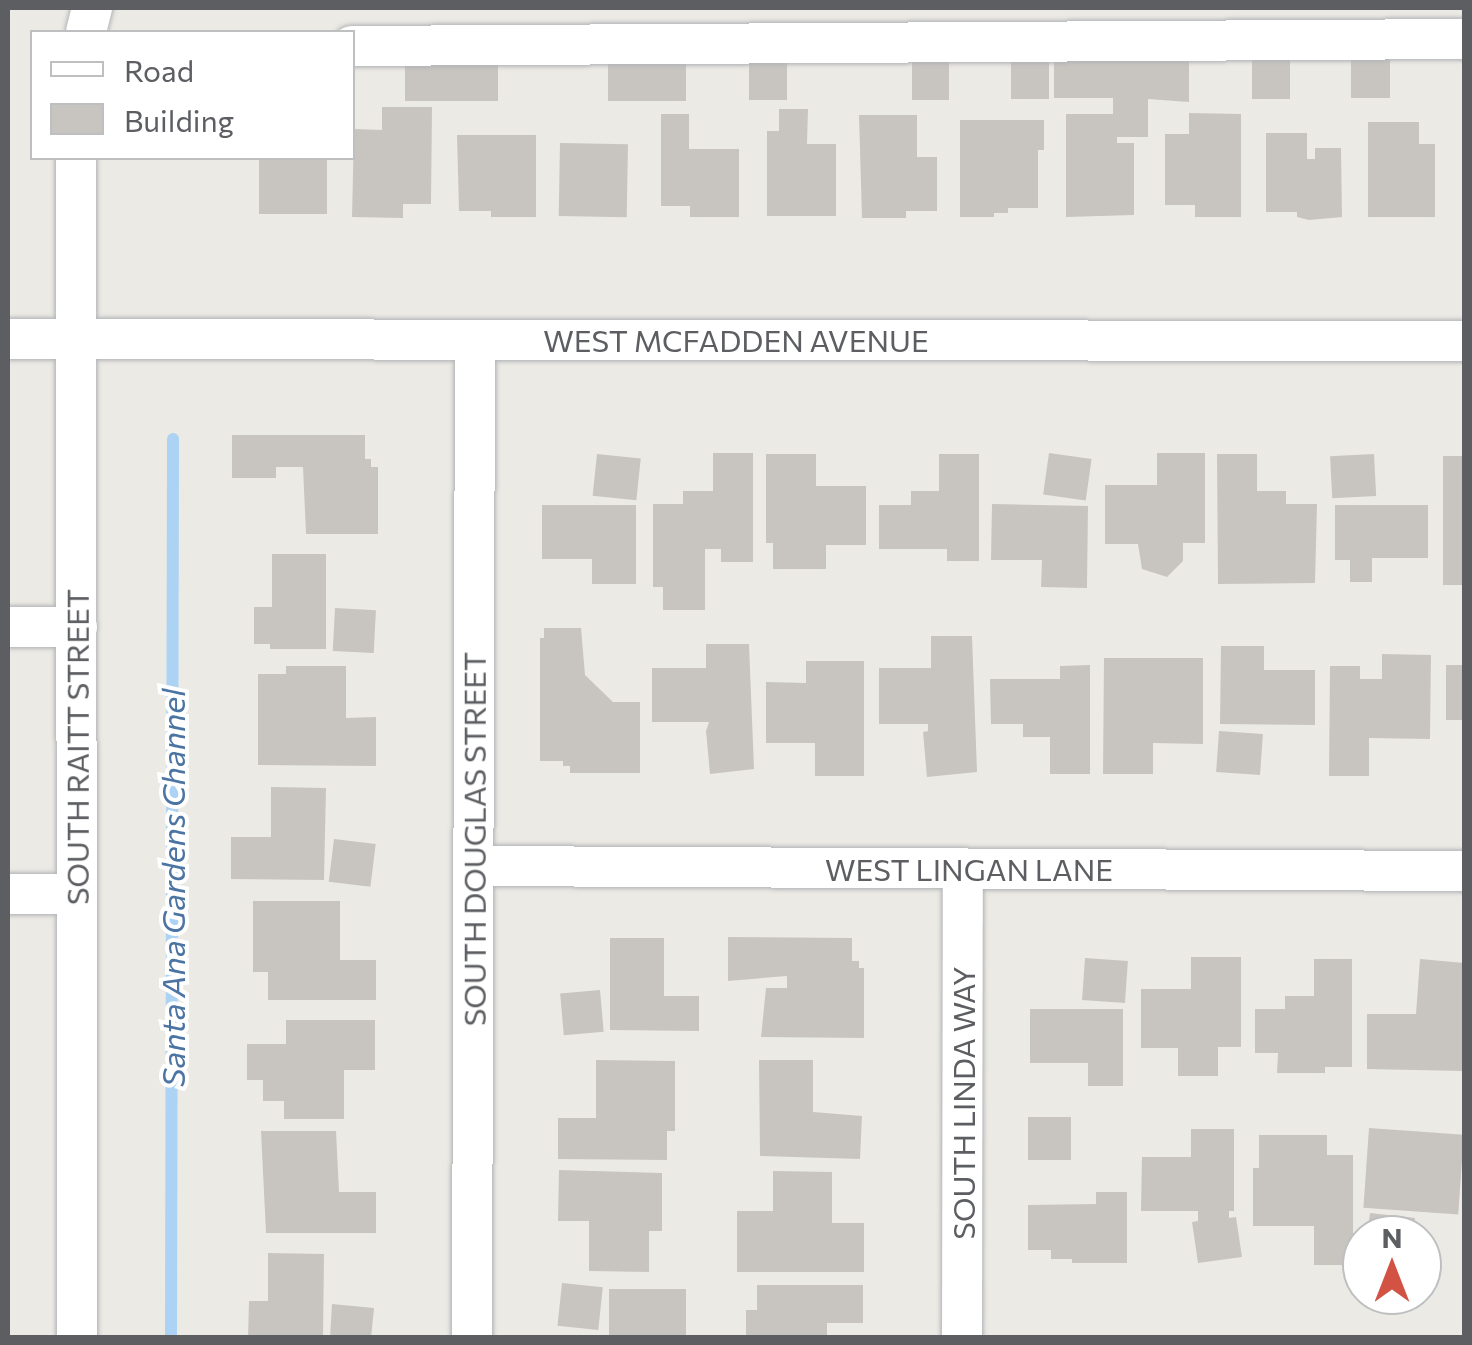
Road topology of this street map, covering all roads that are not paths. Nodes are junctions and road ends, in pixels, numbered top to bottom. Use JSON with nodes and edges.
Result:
{"nodes":[{"id":1,"x":1464,"y":39,"type":"edge"},
{"id":2,"x":355,"y":46,"type":"edge"},
{"id":3,"x":76,"y":160,"type":"edge"},
{"id":4,"x":8,"y":339,"type":"edge"},
{"id":5,"x":73,"y":339,"type":"junction"},
{"id":6,"x":475,"y":340,"type":"junction"},
{"id":7,"x":1464,"y":341,"type":"edge"},
{"id":8,"x":8,"y":627,"type":"edge"},
{"id":9,"x":77,"y":627,"type":"junction"},
{"id":10,"x":474,"y":866,"type":"junction"},
{"id":11,"x":963,"y":868,"type":"junction"},
{"id":12,"x":1464,"y":871,"type":"edge"},
{"id":13,"x":8,"y":894,"type":"edge"},
{"id":14,"x":77,"y":894,"type":"junction"},
{"id":15,"x":77,"y":1338,"type":"edge"},
{"id":16,"x":472,"y":1338,"type":"edge"},
{"id":17,"x":962,"y":1338,"type":"edge"}],
"edges":[{"from":1,"to":2,"type":"street"},
{"from":3,"to":5,"type":"street","name":"SOUTH RAITT STREET"},
{"from":4,"to":5,"type":"street","name":"WEST MCFADDEN AVENUE"},
{"from":5,"to":6,"type":"street","name":"WEST MCFADDEN AVENUE"},
{"from":5,"to":9,"type":"street","name":"SOUTH RAITT STREET"},
{"from":6,"to":7,"type":"street","name":"WEST MCFADDEN AVENUE"},
{"from":6,"to":10,"type":"street","name":"SOUTH DOUGLAS STREET"},
{"from":8,"to":9,"type":"street"},
{"from":9,"to":14,"type":"street","name":"SOUTH RAITT STREET"},
{"from":10,"to":11,"type":"street","name":"WEST LINGAN LANE"},
{"from":10,"to":16,"type":"street","name":"SOUTH DOUGLAS STREET"},
{"from":11,"to":12,"type":"street","name":"WEST LINGAN LANE"},
{"from":11,"to":17,"type":"street","name":"SOUTH LINDA WAY"},
{"from":13,"to":14,"type":"street"},
{"from":14,"to":15,"type":"street","name":"SOUTH RAITT STREET"}]}
